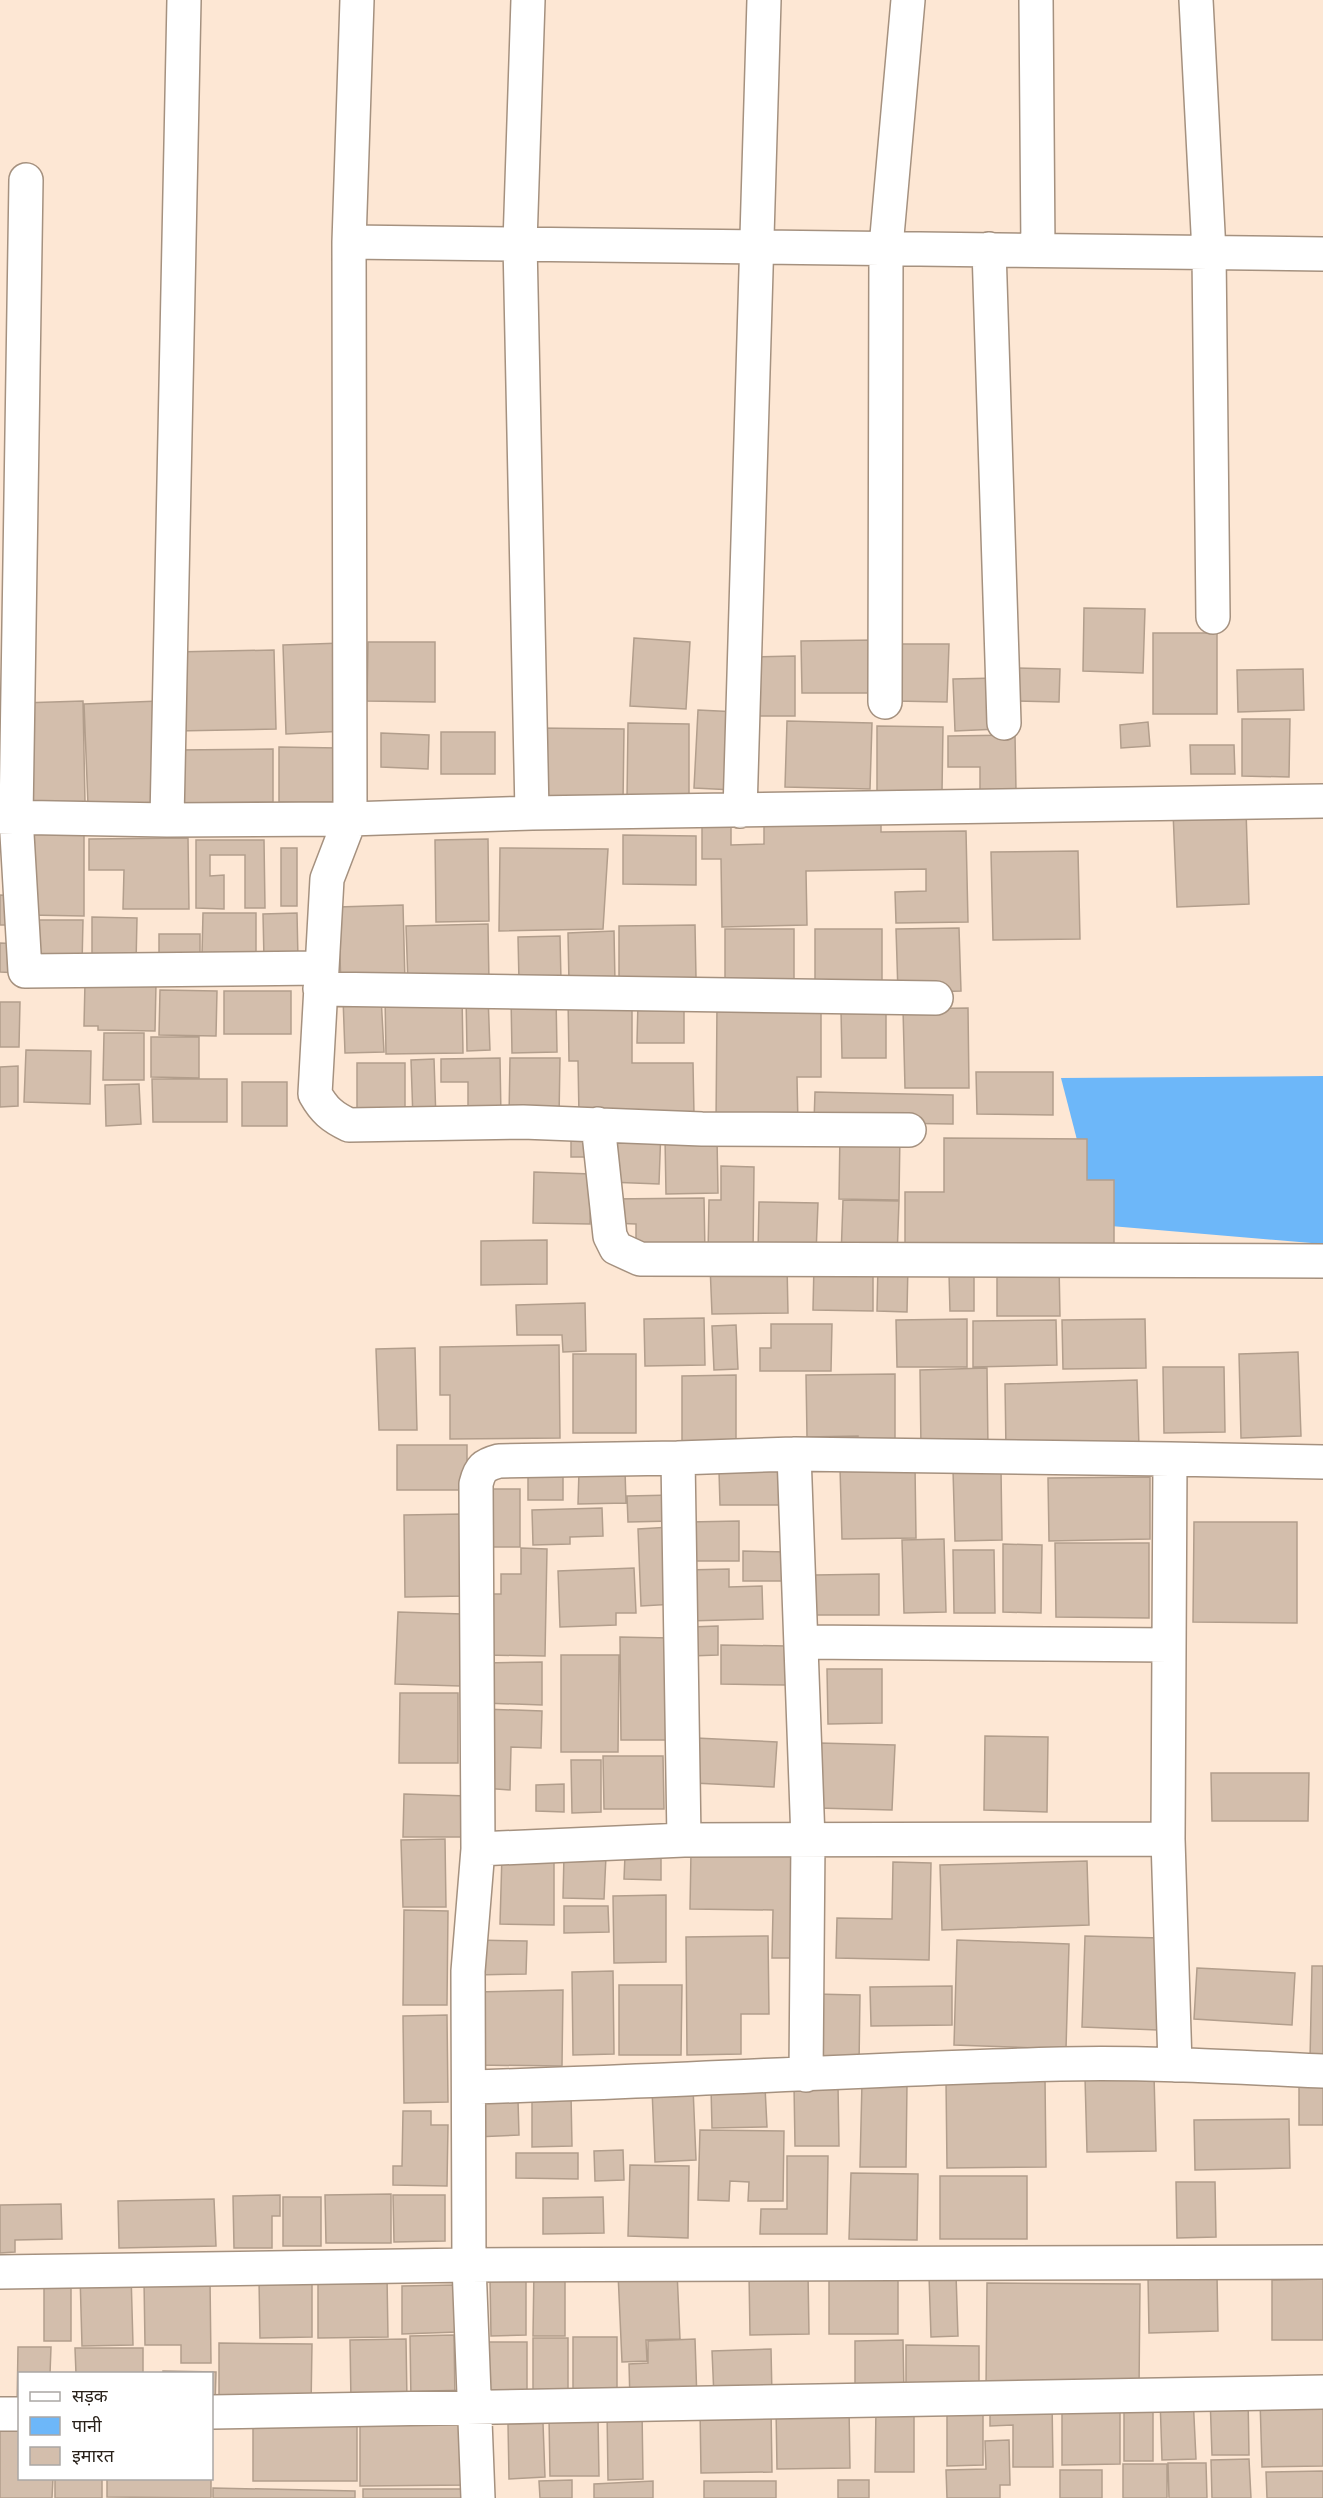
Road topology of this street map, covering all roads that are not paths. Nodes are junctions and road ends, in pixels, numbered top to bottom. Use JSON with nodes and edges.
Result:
{"nodes":[{"id":1,"x":184,"y":0,"type":"edge"},
{"id":2,"x":357,"y":0,"type":"edge"},
{"id":3,"x":528,"y":0,"type":"edge"},
{"id":4,"x":764,"y":0,"type":"edge"},
{"id":5,"x":908,"y":0,"type":"edge"},
{"id":6,"x":1036,"y":0,"type":"edge"},
{"id":7,"x":1196,"y":0,"type":"edge"},
{"id":8,"x":26,"y":180,"type":"dead end"},
{"id":9,"x":349,"y":242,"type":"junction"},
{"id":10,"x":520,"y":243,"type":"junction"},
{"id":11,"x":759,"y":246,"type":"junction"},
{"id":12,"x":886,"y":248,"type":"junction"},
{"id":13,"x":989,"y":249,"type":"junction"},
{"id":14,"x":1038,"y":250,"type":"junction"},
{"id":15,"x":1209,"y":252,"type":"junction"},
{"id":16,"x":1323,"y":254,"type":"edge"},
{"id":17,"x":1214,"y":617,"type":"dead end"},
{"id":18,"x":885,"y":702,"type":"dead end"},
{"id":19,"x":1004,"y":723,"type":"dead end"},
{"id":20,"x":1323,"y":801,"type":"edge"},
{"id":21,"x":740,"y":811,"type":"junction"},
{"id":22,"x":532,"y":813,"type":"junction"},
{"id":23,"x":8,"y":817,"type":"edge"},
{"id":24,"x":350,"y":819,"type":"junction"},
{"id":25,"x":167,"y":820,"type":"junction"},
{"id":26,"x":320,"y":979,"type":"junction"},
{"id":27,"x":936,"y":998,"type":"dead end"},
{"id":28,"x":598,"y":1124,"type":"junction"},
{"id":29,"x":909,"y":1130,"type":"dead end"},
{"id":30,"x":1323,"y":1261,"type":"edge"},
{"id":31,"x":794,"y":1454,"type":"junction"},
{"id":32,"x":678,"y":1458,"type":"junction"},
{"id":33,"x":1170,"y":1459,"type":"junction"},
{"id":34,"x":1323,"y":1462,"type":"edge"},
{"id":35,"x":802,"y":1642,"type":"junction"},
{"id":36,"x":1168,"y":1645,"type":"junction"},
{"id":37,"x":1168,"y":1839,"type":"junction"},
{"id":38,"x":684,"y":1840,"type":"junction"},
{"id":39,"x":808,"y":1840,"type":"junction"},
{"id":40,"x":478,"y":1849,"type":"junction"},
{"id":41,"x":1175,"y":2065,"type":"junction"},
{"id":42,"x":1323,"y":2071,"type":"edge"},
{"id":43,"x":806,"y":2075,"type":"junction"},
{"id":44,"x":470,"y":2087,"type":"junction"},
{"id":45,"x":1323,"y":2262,"type":"edge"},
{"id":46,"x":469,"y":2265,"type":"junction"},
{"id":47,"x":0,"y":2272,"type":"edge"},
{"id":48,"x":1323,"y":2392,"type":"edge"},
{"id":49,"x":473,"y":2409,"type":"junction"},
{"id":50,"x":213,"y":2412,"type":"edge"},
{"id":51,"x":0,"y":2414,"type":"edge"},
{"id":52,"x":18,"y":2414,"type":"edge"},
{"id":53,"x":478,"y":2498,"type":"edge"}],
"edges":[{"from":1,"to":25,"type":"street"},
{"from":2,"to":9,"type":"street"},
{"from":3,"to":10,"type":"street"},
{"from":4,"to":11,"type":"street"},
{"from":5,"to":12,"type":"street"},
{"from":6,"to":14,"type":"street"},
{"from":7,"to":15,"type":"street"},
{"from":8,"to":23,"type":"street"},
{"from":9,"to":10,"type":"street"},
{"from":9,"to":24,"type":"street"},
{"from":10,"to":11,"type":"street"},
{"from":10,"to":22,"type":"street"},
{"from":11,"to":12,"type":"street"},
{"from":11,"to":21,"type":"street"},
{"from":12,"to":13,"type":"street"},
{"from":12,"to":18,"type":"street"},
{"from":13,"to":14,"type":"street"},
{"from":13,"to":19,"type":"street"},
{"from":14,"to":15,"type":"street"},
{"from":15,"to":16,"type":"street"},
{"from":15,"to":17,"type":"street"},
{"from":20,"to":21,"type":"street"},
{"from":21,"to":22,"type":"street"},
{"from":22,"to":24,"type":"street"},
{"from":23,"to":25,"type":"street"},
{"from":23,"to":26,"type":"street"},
{"from":24,"to":25,"type":"street"},
{"from":24,"to":26,"type":"street"},
{"from":26,"to":27,"type":"street"},
{"from":26,"to":28,"type":"street"},
{"from":28,"to":29,"type":"street"},
{"from":28,"to":30,"type":"street"},
{"from":31,"to":32,"type":"street"},
{"from":31,"to":33,"type":"street"},
{"from":31,"to":35,"type":"street"},
{"from":32,"to":38,"type":"street"},
{"from":32,"to":40,"type":"street"},
{"from":33,"to":34,"type":"street"},
{"from":33,"to":36,"type":"street"},
{"from":35,"to":36,"type":"street"},
{"from":35,"to":39,"type":"street"},
{"from":36,"to":37,"type":"street"},
{"from":37,"to":39,"type":"street"},
{"from":37,"to":41,"type":"street"},
{"from":38,"to":39,"type":"street"},
{"from":38,"to":40,"type":"street"},
{"from":39,"to":43,"type":"street"},
{"from":40,"to":44,"type":"street"},
{"from":41,"to":42,"type":"street"},
{"from":41,"to":43,"type":"street"},
{"from":43,"to":44,"type":"street"},
{"from":44,"to":46,"type":"street"},
{"from":45,"to":46,"type":"street"},
{"from":46,"to":47,"type":"street"},
{"from":46,"to":49,"type":"street"},
{"from":48,"to":49,"type":"street"},
{"from":49,"to":50,"type":"street"},
{"from":49,"to":53,"type":"street"},
{"from":51,"to":52,"type":"street"}]}
